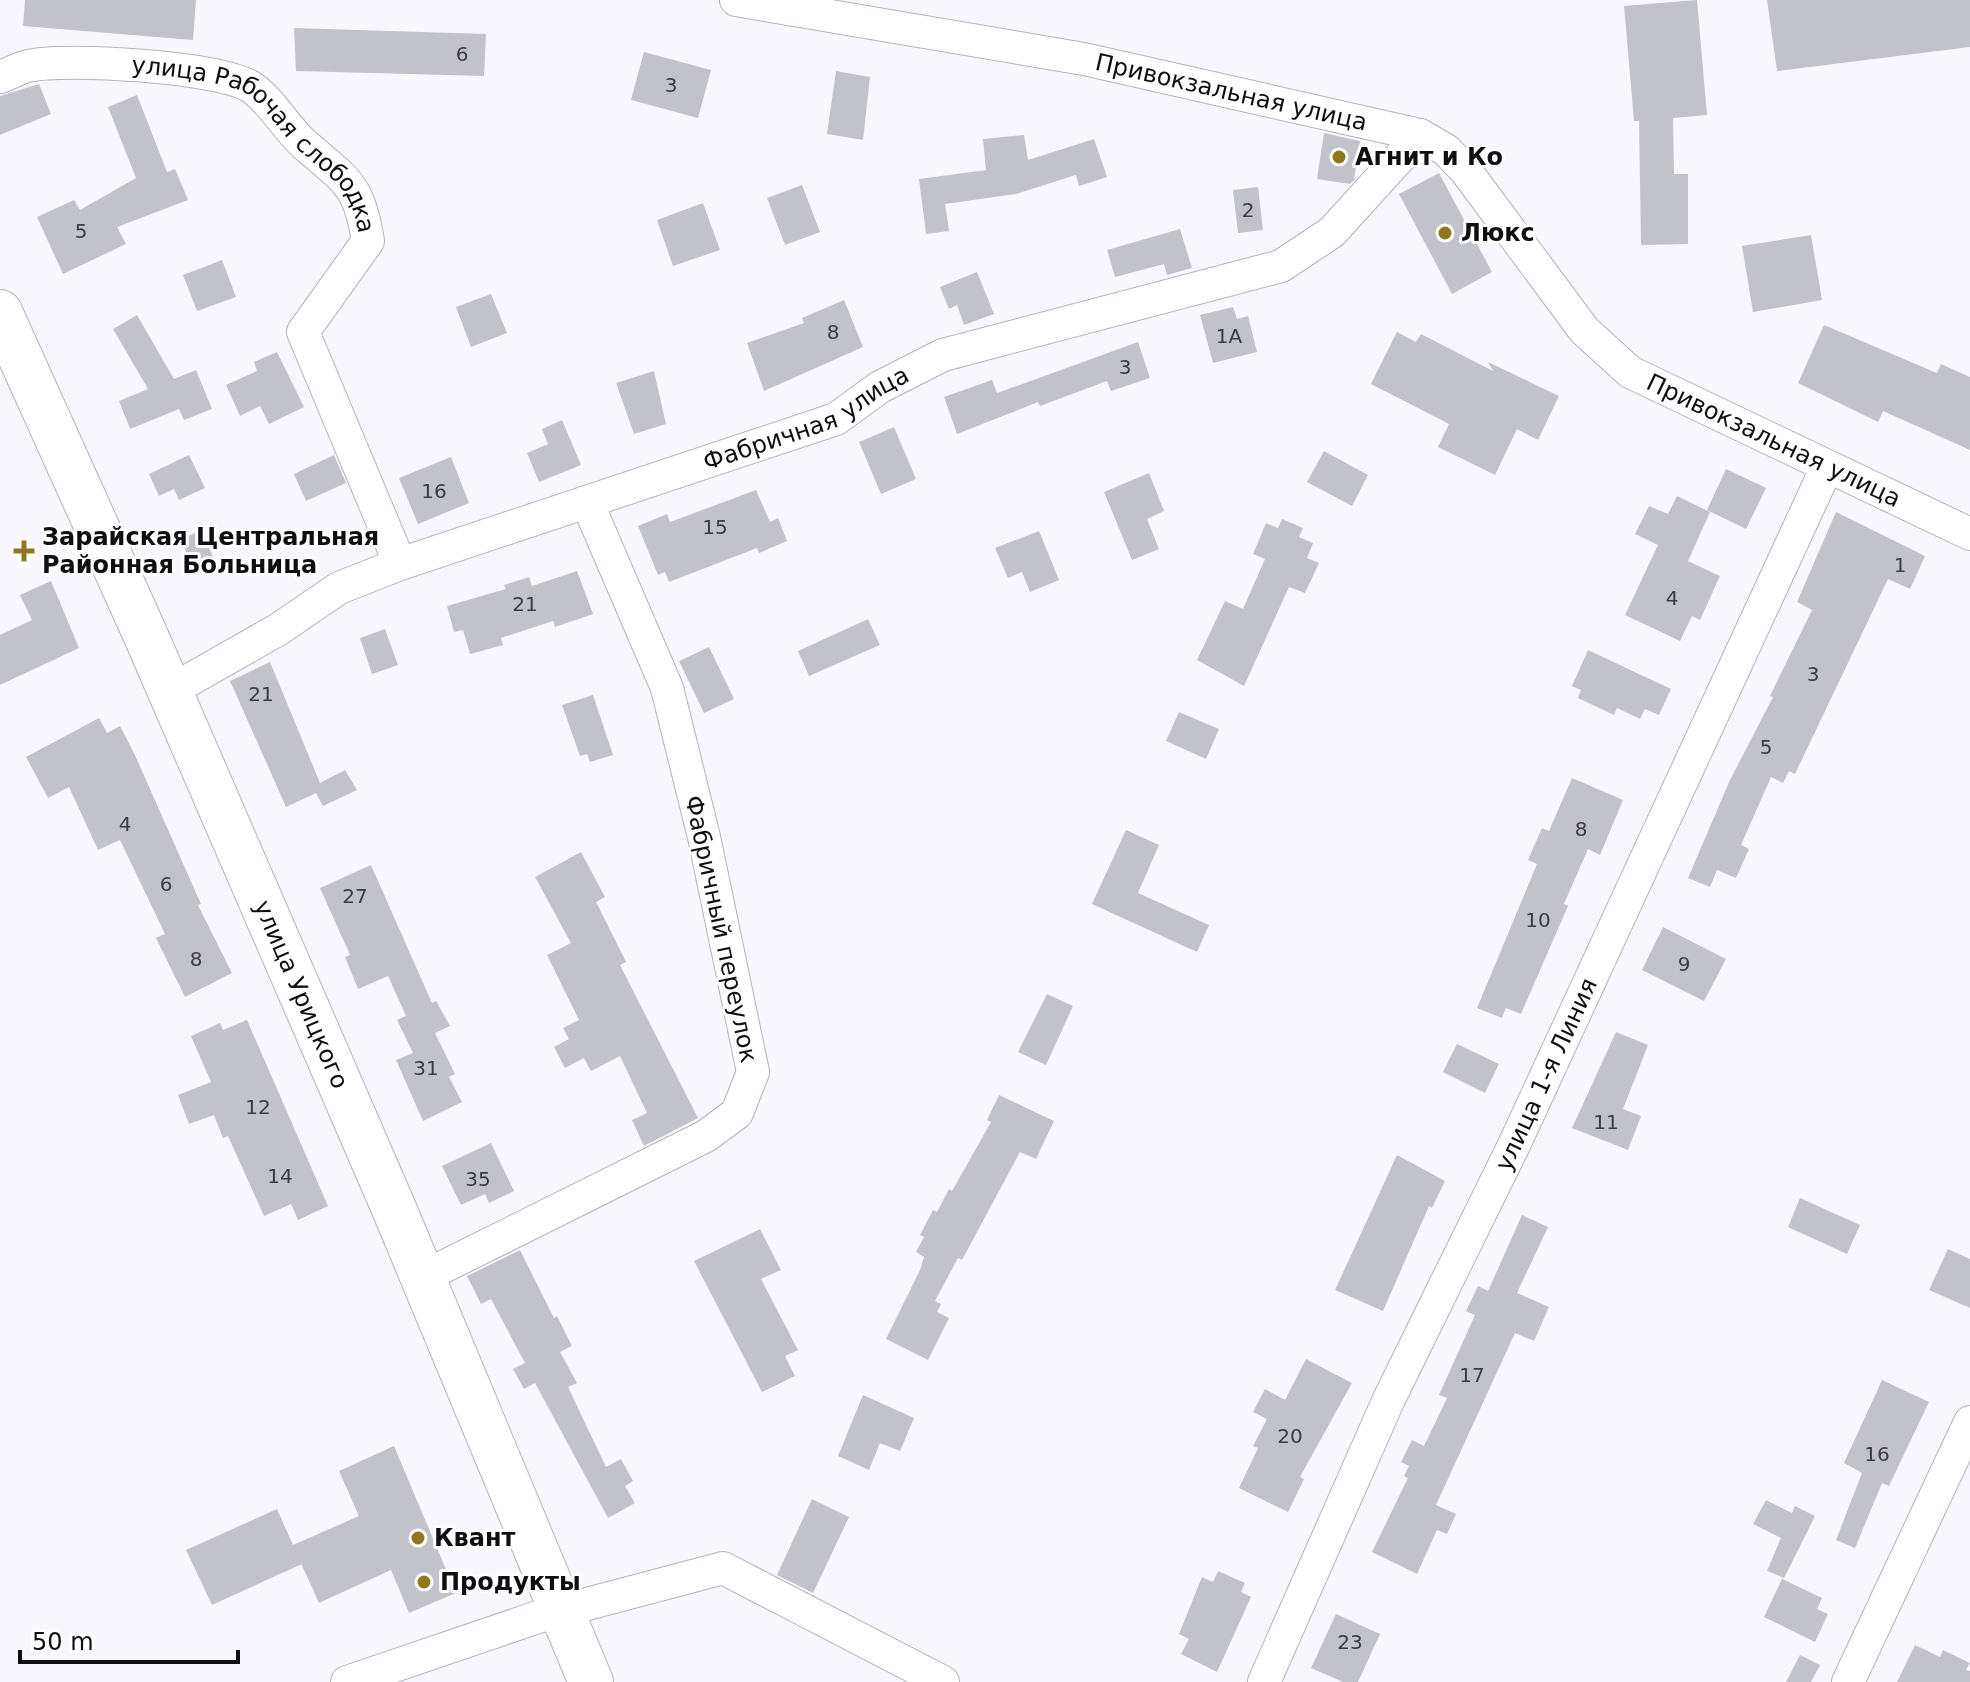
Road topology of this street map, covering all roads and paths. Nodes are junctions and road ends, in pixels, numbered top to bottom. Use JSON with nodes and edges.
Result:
{"nodes":[{"id":1,"x":736,"y":0,"type":"edge"},
{"id":2,"x":0,"y":77,"type":"edge"},
{"id":3,"x":1420,"y":135,"type":"junction"},
{"id":4,"x":0,"y":312,"type":"edge"},
{"id":5,"x":1827,"y":467,"type":"junction"},
{"id":6,"x":587,"y":502,"type":"junction"},
{"id":7,"x":1970,"y":534,"type":"edge"},
{"id":8,"x":400,"y":564,"type":"junction"},
{"id":9,"x":170,"y":691,"type":"junction"},
{"id":10,"x":423,"y":1277,"type":"junction"},
{"id":11,"x":1970,"y":1422,"type":"edge"},
{"id":12,"x":560,"y":1612,"type":"junction"},
{"id":13,"x":347,"y":1682,"type":"edge"},
{"id":14,"x":591,"y":1682,"type":"edge"},
{"id":15,"x":943,"y":1682,"type":"edge"},
{"id":16,"x":1264,"y":1682,"type":"edge"},
{"id":17,"x":1848,"y":1682,"type":"edge"}],
"edges":[{"from":1,"to":3,"type":"street","name":"Привокзальная улица"},
{"from":2,"to":8,"type":"street","name":"улица Рабочая слободка"},
{"from":3,"to":5,"type":"street","name":"Привокзальная улица"},
{"from":3,"to":6,"type":"street","name":"Фабричная улица"},
{"from":4,"to":9,"type":"main road","name":"улица Урицкого"},
{"from":5,"to":7,"type":"street","name":"Привокзальная улица"},
{"from":5,"to":16,"type":"street","name":"улица 1-я Линия"},
{"from":6,"to":8,"type":"street","name":"Фабричная улица"},
{"from":6,"to":10,"type":"street","name":"Фабричный переулок"},
{"from":8,"to":9,"type":"street","name":"Фабричная улица"},
{"from":9,"to":10,"type":"main road","name":"улица Урицкого"},
{"from":10,"to":12,"type":"main road","name":"улица Урицкого"},
{"from":11,"to":17,"type":"street"},
{"from":12,"to":13,"type":"street"},
{"from":12,"to":14,"type":"main road","name":"улица Урицкого"},
{"from":12,"to":15,"type":"street"}]}
